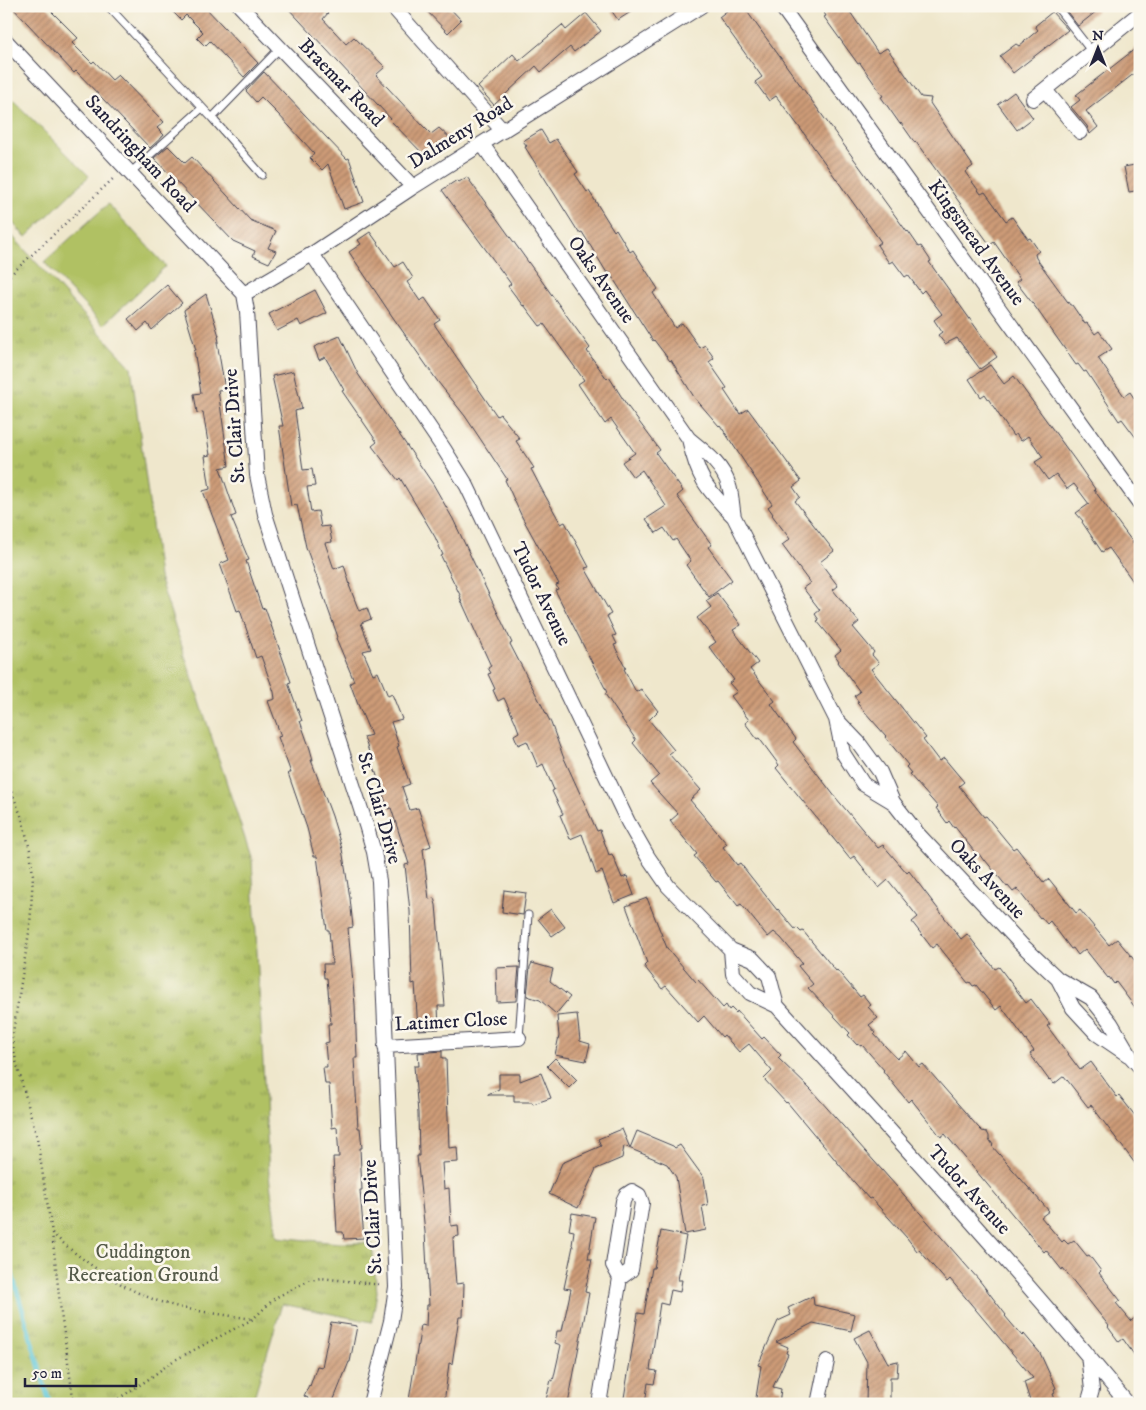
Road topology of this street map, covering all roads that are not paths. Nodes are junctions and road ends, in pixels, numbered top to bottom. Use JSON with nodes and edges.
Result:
{"nodes":[{"id":1,"x":108,"y":6,"type":"edge"},
{"id":2,"x":240,"y":6,"type":"edge"},
{"id":3,"x":392,"y":6,"type":"edge"},
{"id":4,"x":701,"y":6,"type":"edge"},
{"id":5,"x":781,"y":6,"type":"edge"},
{"id":6,"x":1056,"y":6,"type":"edge"},
{"id":7,"x":1140,"y":13,"type":"edge"},
{"id":8,"x":6,"y":41,"type":"edge"},
{"id":9,"x":280,"y":48,"type":"junction"},
{"id":10,"x":1092,"y":52,"type":"junction"},
{"id":11,"x":1045,"y":90,"type":"junction"},
{"id":12,"x":1034,"y":99,"type":"dead end"},
{"id":13,"x":202,"y":108,"type":"junction"},
{"id":14,"x":212,"y":118,"type":"junction"},
{"id":15,"x":503,"y":131,"type":"junction"},
{"id":16,"x":1080,"y":132,"type":"dead end"},
{"id":17,"x":482,"y":144,"type":"junction"},
{"id":18,"x":128,"y":170,"type":"junction"},
{"id":19,"x":262,"y":175,"type":"dead end"},
{"id":20,"x":413,"y":187,"type":"junction"},
{"id":21,"x":312,"y":254,"type":"junction"},
{"id":22,"x":244,"y":294,"type":"junction"},
{"id":23,"x":688,"y":439,"type":"junction"},
{"id":24,"x":1140,"y":504,"type":"edge"},
{"id":25,"x":734,"y":517,"type":"junction"},
{"id":26,"x":836,"y":719,"type":"junction"},
{"id":27,"x":893,"y":802,"type":"junction"},
{"id":28,"x":528,"y":915,"type":"dead end"},
{"id":29,"x":731,"y":950,"type":"junction"},
{"id":30,"x":1058,"y":978,"type":"junction"},
{"id":31,"x":778,"y":1006,"type":"junction"},
{"id":32,"x":519,"y":1038,"type":"joint"},
{"id":33,"x":385,"y":1046,"type":"junction"},
{"id":34,"x":1135,"y":1062,"type":"edge"},
{"id":35,"x":620,"y":1278,"type":"junction"},
{"id":36,"x":1088,"y":1355,"type":"junction"},
{"id":37,"x":827,"y":1361,"type":"dead end"},
{"id":38,"x":370,"y":1404,"type":"edge"},
{"id":39,"x":599,"y":1404,"type":"edge"},
{"id":40,"x":818,"y":1404,"type":"edge"},
{"id":41,"x":1088,"y":1404,"type":"edge"},
{"id":42,"x":1128,"y":1404,"type":"edge"}],
"edges":[{"from":1,"to":13,"type":"lane"},
{"from":2,"to":9,"type":"street","name":"Braemar Road"},
{"from":3,"to":15,"type":"street"},
{"from":4,"to":15,"type":"street","name":"Dalmeny Road"},
{"from":5,"to":24,"type":"street","name":"Kingsmead Avenue"},
{"from":6,"to":10,"type":"lane"},
{"from":7,"to":10,"type":"street"},
{"from":8,"to":18,"type":"street","name":"Sandringham Road"},
{"from":9,"to":14,"type":"lane"},
{"from":9,"to":20,"type":"street","name":"Braemar Road"},
{"from":10,"to":11,"type":"street"},
{"from":11,"to":12,"type":"street"},
{"from":11,"to":16,"type":"street"},
{"from":13,"to":14,"type":"lane"},
{"from":13,"to":18,"type":"lane"},
{"from":14,"to":19,"type":"lane"},
{"from":15,"to":17,"type":"street","name":"Dalmeny Road"},
{"from":17,"to":20,"type":"street","name":"Dalmeny Road"},
{"from":17,"to":23,"type":"street","name":"Oaks Avenue"},
{"from":18,"to":22,"type":"street","name":"Sandringham Road"},
{"from":20,"to":21,"type":"street","name":"Dalmeny Road"},
{"from":21,"to":22,"type":"street","name":"Dalmeny Road"},
{"from":21,"to":29,"type":"street","name":"Tudor Avenue"},
{"from":22,"to":33,"type":"street","name":"St. Clair Drive"},
{"from":23,"to":25,"type":"street","name":"Oaks Avenue"},
{"from":23,"to":25,"type":"street","name":"Oaks Avenue"},
{"from":25,"to":26,"type":"street","name":"Oaks Avenue"},
{"from":26,"to":27,"type":"street","name":"Oaks Avenue"},
{"from":26,"to":27,"type":"street","name":"Oaks Avenue"},
{"from":27,"to":30,"type":"street","name":"Oaks Avenue"},
{"from":28,"to":32,"type":"lane"},
{"from":29,"to":31,"type":"street","name":"Tudor Avenue"},
{"from":29,"to":31,"type":"street","name":"Tudor Avenue"},
{"from":30,"to":34,"type":"street","name":"Oaks Avenue"},
{"from":30,"to":34,"type":"street","name":"Oaks Avenue"},
{"from":31,"to":36,"type":"street","name":"Tudor Avenue"},
{"from":32,"to":33,"type":"street","name":"Latimer Close"},
{"from":33,"to":38,"type":"street","name":"St. Clair Drive"},
{"from":35,"to":35,"type":"street"},
{"from":35,"to":39,"type":"street"},
{"from":36,"to":41,"type":"street"},
{"from":36,"to":42,"type":"street","name":"Tudor Avenue"},
{"from":37,"to":40,"type":"street"}]}
